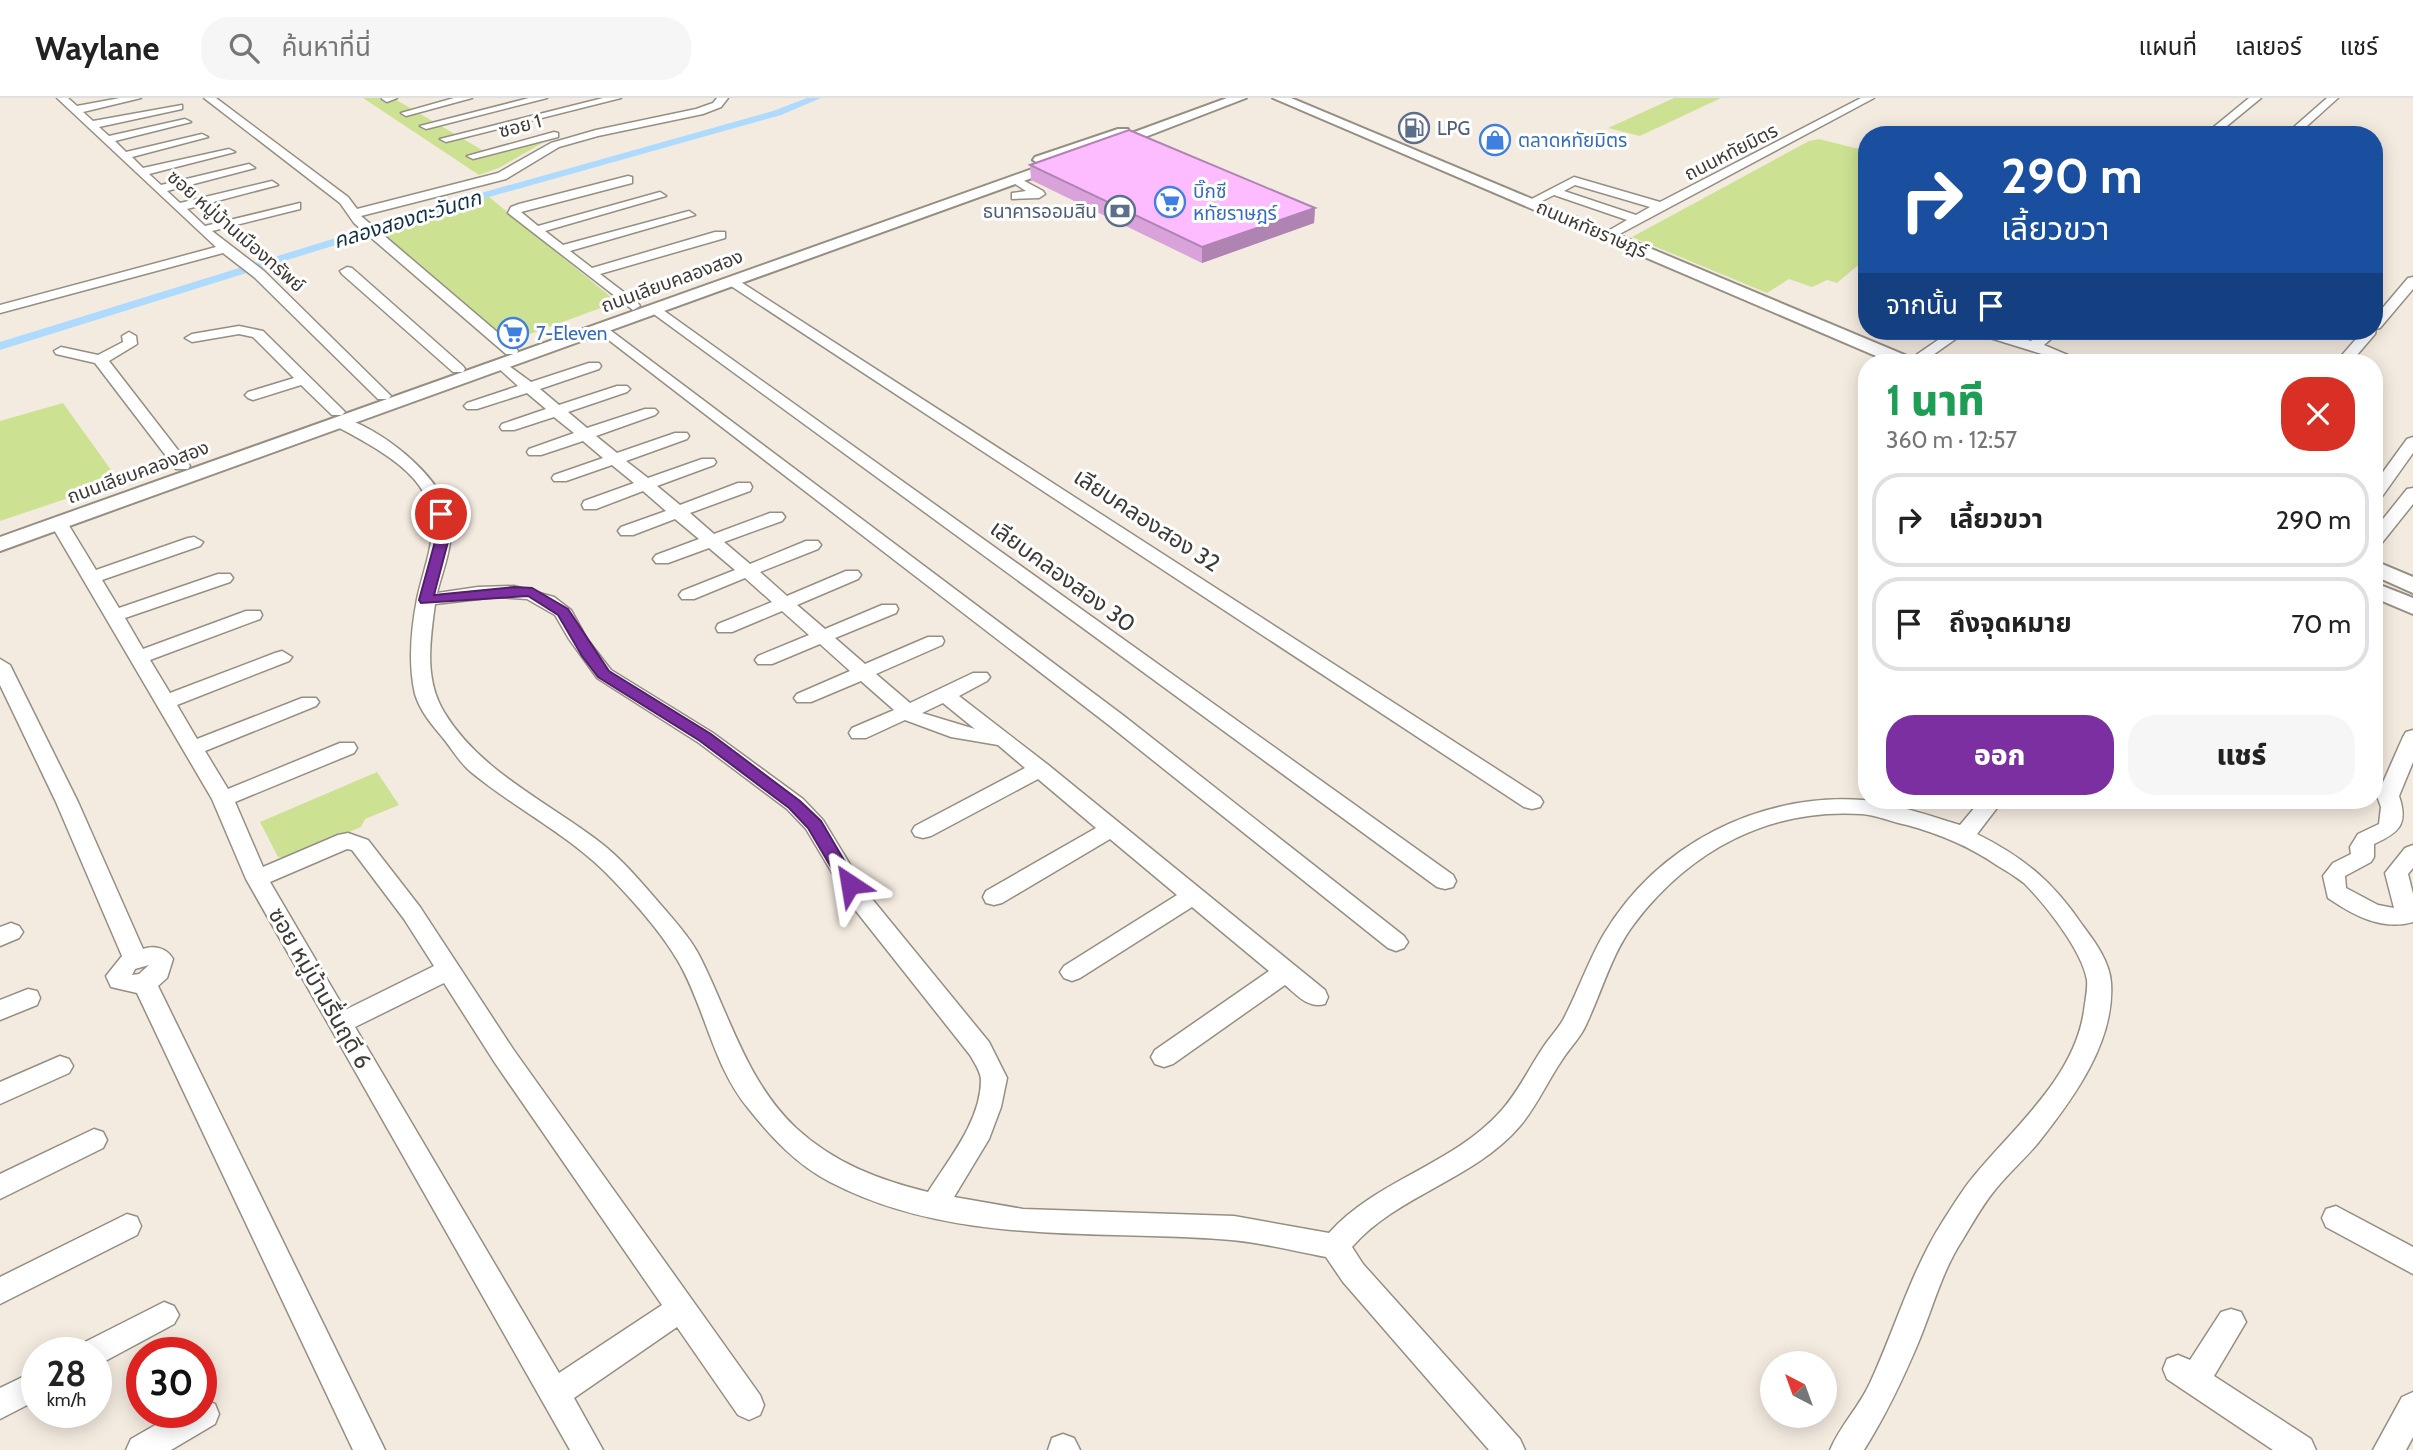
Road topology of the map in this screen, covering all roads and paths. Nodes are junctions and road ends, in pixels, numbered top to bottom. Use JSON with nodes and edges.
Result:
{"nodes":[{"id":1,"x":62,"y":98,"type":"edge"},
{"id":2,"x":136,"y":98,"type":"edge"},
{"id":3,"x":209,"y":98,"type":"edge"},
{"id":4,"x":467,"y":98,"type":"edge"},
{"id":5,"x":542,"y":98,"type":"edge"},
{"id":6,"x":616,"y":98,"type":"edge"},
{"id":7,"x":713,"y":98,"type":"edge"},
{"id":8,"x":723,"y":98,"type":"edge"},
{"id":9,"x":1869,"y":98,"type":"edge"},
{"id":10,"x":2256,"y":98,"type":"edge"},
{"id":11,"x":2333,"y":98,"type":"edge"},
{"id":12,"x":1247,"y":100,"type":"edge"},
{"id":13,"x":672,"y":105,"type":"dead end"},
{"id":14,"x":178,"y":107,"type":"dead end"},
{"id":15,"x":75,"y":110,"type":"junction"},
{"id":16,"x":406,"y":113,"type":"dead end"},
{"id":17,"x":185,"y":122,"type":"dead end"},
{"id":18,"x":91,"y":125,"type":"junction"},
{"id":19,"x":426,"y":126,"type":"dead end"},
{"id":20,"x":2220,"y":126,"type":"edge"},
{"id":21,"x":2300,"y":126,"type":"edge"},
{"id":22,"x":605,"y":127,"type":"junction"},
{"id":23,"x":202,"y":137,"type":"dead end"},
{"id":24,"x":446,"y":139,"type":"dead end"},
{"id":25,"x":106,"y":140,"type":"junction"},
{"id":26,"x":229,"y":152,"type":"dead end"},
{"id":27,"x":123,"y":156,"type":"junction"},
{"id":28,"x":473,"y":156,"type":"dead end"},
{"id":29,"x":249,"y":168,"type":"dead end"},
{"id":30,"x":140,"y":172,"type":"junction"},
{"id":31,"x":628,"y":180,"type":"dead end"},
{"id":32,"x":272,"y":185,"type":"dead end"},
{"id":33,"x":159,"y":189,"type":"junction"},
{"id":34,"x":1553,"y":191,"type":"junction"},
{"id":35,"x":660,"y":196,"type":"dead end"},
{"id":36,"x":1530,"y":203,"type":"junction"},
{"id":37,"x":296,"y":206,"type":"dead end"},
{"id":38,"x":1662,"y":206,"type":"junction"},
{"id":39,"x":178,"y":207,"type":"junction"},
{"id":40,"x":354,"y":214,"type":"junction"},
{"id":41,"x":689,"y":215,"type":"dead end"},
{"id":42,"x":1637,"y":219,"type":"junction"},
{"id":43,"x":888,"y":220,"type":"junction"},
{"id":44,"x":202,"y":230,"type":"junction"},
{"id":45,"x":536,"y":230,"type":"junction"},
{"id":46,"x":720,"y":235,"type":"dead end"},
{"id":47,"x":1599,"y":238,"type":"junction"},
{"id":48,"x":226,"y":248,"type":"junction"},
{"id":49,"x":562,"y":249,"type":"junction"},
{"id":50,"x":348,"y":271,"type":"dead end"},
{"id":51,"x":592,"y":272,"type":"junction"},
{"id":52,"x":733,"y":281,"type":"junction"},
{"id":53,"x":2413,"y":281,"type":"edge"},
{"id":54,"x":633,"y":306,"type":"junction"},
{"id":55,"x":0,"y":309,"type":"edge"},
{"id":56,"x":656,"y":309,"type":"junction"},
{"id":57,"x":2383,"y":316,"type":"edge"},
{"id":58,"x":602,"y":328,"type":"junction"},
{"id":59,"x":129,"y":336,"type":"dead end"},
{"id":60,"x":192,"y":338,"type":"dead end"},
{"id":61,"x":1946,"y":340,"type":"edge"},
{"id":62,"x":2013,"y":340,"type":"edge"},
{"id":63,"x":2042,"y":340,"type":"edge"},
{"id":64,"x":2362,"y":340,"type":"edge"},
{"id":65,"x":2034,"y":346,"type":"junction"},
{"id":66,"x":61,"y":351,"type":"dead end"},
{"id":67,"x":1885,"y":354,"type":"edge"},
{"id":68,"x":1925,"y":354,"type":"edge"},
{"id":69,"x":2057,"y":354,"type":"edge"},
{"id":70,"x":2350,"y":354,"type":"edge"},
{"id":71,"x":506,"y":357,"type":"junction"},
{"id":72,"x":1858,"y":357,"type":"edge"},
{"id":73,"x":100,"y":360,"type":"junction"},
{"id":74,"x":594,"y":366,"type":"dead end"},
{"id":75,"x":458,"y":369,"type":"junction"},
{"id":76,"x":306,"y":379,"type":"junction"},
{"id":77,"x":529,"y":387,"type":"junction"},
{"id":78,"x":622,"y":389,"type":"dead end"},
{"id":79,"x":253,"y":396,"type":"dead end"},
{"id":80,"x":383,"y":396,"type":"junction"},
{"id":81,"x":472,"y":406,"type":"dead end"},
{"id":82,"x":556,"y":410,"type":"junction"},
{"id":83,"x":650,"y":412,"type":"dead end"},
{"id":84,"x":338,"y":417,"type":"junction"},
{"id":85,"x":508,"y":427,"type":"dead end"},
{"id":86,"x":585,"y":434,"type":"junction"},
{"id":87,"x":681,"y":436,"type":"dead end"},
{"id":88,"x":2413,"y":443,"type":"edge"},
{"id":89,"x":535,"y":452,"type":"dead end"},
{"id":90,"x":614,"y":459,"type":"junction"},
{"id":91,"x":708,"y":462,"type":"dead end"},
{"id":92,"x":182,"y":466,"type":"junction"},
{"id":93,"x":560,"y":478,"type":"dead end"},
{"id":94,"x":2383,"y":483,"type":"edge"},
{"id":95,"x":645,"y":485,"type":"junction"},
{"id":96,"x":744,"y":487,"type":"dead end"},
{"id":97,"x":2413,"y":493,"type":"edge"},
{"id":98,"x":590,"y":505,"type":"dead end"},
{"id":99,"x":677,"y":511,"type":"junction"},
{"id":100,"x":776,"y":517,"type":"dead end"},
{"id":101,"x":59,"y":523,"type":"junction"},
{"id":102,"x":0,"y":530,"type":"edge"},
{"id":103,"x":627,"y":531,"type":"dead end"},
{"id":104,"x":2383,"y":531,"type":"edge"},
{"id":105,"x":712,"y":540,"type":"junction"},
{"id":106,"x":194,"y":542,"type":"dead end"},
{"id":107,"x":0,"y":544,"type":"edge"},
{"id":108,"x":812,"y":545,"type":"dead end"},
{"id":109,"x":662,"y":559,"type":"dead end"},
{"id":110,"x":746,"y":570,"type":"junction"},
{"id":111,"x":2383,"y":572,"type":"edge"},
{"id":112,"x":852,"y":575,"type":"dead end"},
{"id":113,"x":93,"y":577,"type":"junction"},
{"id":114,"x":224,"y":578,"type":"dead end"},
{"id":115,"x":2413,"y":586,"type":"edge"},
{"id":116,"x":2383,"y":594,"type":"edge"},
{"id":117,"x":688,"y":595,"type":"dead end"},
{"id":118,"x":426,"y":600,"type":"junction"},
{"id":119,"x":783,"y":603,"type":"junction"},
{"id":120,"x":2413,"y":607,"type":"edge"},
{"id":121,"x":889,"y":609,"type":"dead end"},
{"id":122,"x":115,"y":615,"type":"junction"},
{"id":123,"x":253,"y":615,"type":"dead end"},
{"id":124,"x":725,"y":628,"type":"dead end"},
{"id":125,"x":823,"y":638,"type":"junction"},
{"id":126,"x":935,"y":641,"type":"dead end"},
{"id":127,"x":139,"y":656,"type":"junction"},
{"id":128,"x":282,"y":657,"type":"dead end"},
{"id":129,"x":765,"y":660,"type":"dead end"},
{"id":130,"x":0,"y":665,"type":"edge"},
{"id":131,"x":863,"y":672,"type":"junction"},
{"id":132,"x":981,"y":677,"type":"dead end"},
{"id":133,"x":945,"y":695,"type":"junction"},
{"id":134,"x":804,"y":698,"type":"dead end"},
{"id":135,"x":165,"y":702,"type":"junction"},
{"id":136,"x":309,"y":702,"type":"dead end"},
{"id":137,"x":907,"y":711,"type":"junction"},
{"id":138,"x":859,"y":733,"type":"dead end"},
{"id":139,"x":2413,"y":737,"type":"edge"},
{"id":140,"x":1004,"y":740,"type":"junction"},
{"id":141,"x":193,"y":748,"type":"junction"},
{"id":142,"x":347,"y":748,"type":"dead end"},
{"id":143,"x":1040,"y":769,"type":"junction"},
{"id":144,"x":2403,"y":784,"type":"edge"},
{"id":145,"x":223,"y":799,"type":"junction"},
{"id":146,"x":1532,"y":802,"type":"dead end"},
{"id":147,"x":1858,"y":807,"type":"edge"},
{"id":148,"x":1872,"y":809,"type":"edge"},
{"id":149,"x":1985,"y":809,"type":"edge"},
{"id":150,"x":1111,"y":829,"type":"junction"},
{"id":151,"x":923,"y":831,"type":"dead end"},
{"id":152,"x":1963,"y":836,"type":"junction"},
{"id":153,"x":2413,"y":853,"type":"edge"},
{"id":154,"x":257,"y":879,"type":"junction"},
{"id":155,"x":1445,"y":881,"type":"dead end"},
{"id":156,"x":1193,"y":896,"type":"junction"},
{"id":157,"x":994,"y":897,"type":"dead end"},
{"id":158,"x":1396,"y":942,"type":"dead end"},
{"id":159,"x":448,"y":970,"type":"junction"},
{"id":160,"x":1072,"y":972,"type":"dead end"},
{"id":161,"x":1285,"y":972,"type":"junction"},
{"id":162,"x":1316,"y":997,"type":"dead end"},
{"id":163,"x":29,"y":998,"type":"dead end"},
{"id":164,"x":0,"y":1010,"type":"edge"},
{"id":165,"x":341,"y":1023,"type":"junction"},
{"id":166,"x":1164,"y":1057,"type":"dead end"},
{"id":167,"x":60,"y":1066,"type":"dead end"},
{"id":168,"x":0,"y":1094,"type":"edge"},
{"id":169,"x":94,"y":1140,"type":"dead end"},
{"id":170,"x":0,"y":1187,"type":"edge"},
{"id":171,"x":934,"y":1206,"type":"junction"},
{"id":172,"x":2336,"y":1218,"type":"dead end"},
{"id":173,"x":127,"y":1226,"type":"dead end"},
{"id":174,"x":1335,"y":1246,"type":"junction"},
{"id":175,"x":2413,"y":1261,"type":"edge"},
{"id":176,"x":0,"y":1291,"type":"edge"},
{"id":177,"x":681,"y":1308,"type":"junction"},
{"id":178,"x":164,"y":1315,"type":"dead end"},
{"id":179,"x":2231,"y":1322,"type":"dead end"},
{"id":180,"x":112,"y":1343,"type":"edge"},
{"id":181,"x":21,"y":1393,"type":"edge"},
{"id":182,"x":556,"y":1393,"type":"junction"},
{"id":183,"x":0,"y":1404,"type":"edge"},
{"id":184,"x":749,"y":1405,"type":"dead end"},
{"id":185,"x":2413,"y":1406,"type":"edge"},
{"id":186,"x":180,"y":1428,"type":"edge"},
{"id":187,"x":366,"y":1449,"type":"edge"},
{"id":188,"x":142,"y":1450,"type":"edge"},
{"id":189,"x":587,"y":1450,"type":"edge"},
{"id":190,"x":1509,"y":1450,"type":"edge"},
{"id":191,"x":1846,"y":1450,"type":"edge"},
{"id":192,"x":2300,"y":1450,"type":"edge"},
{"id":193,"x":2389,"y":1450,"type":"edge"}],
"edges":[{"from":1,"to":15,"type":"street","name":"ซอย หมู่บ้านเมืองทรัพย์"},
{"from":2,"to":15,"type":"street"},
{"from":3,"to":40,"type":"street"},
{"from":4,"to":16,"type":"street"},
{"from":5,"to":19,"type":"street"},
{"from":6,"to":24,"type":"street"},
{"from":7,"to":22,"type":"street"},
{"from":8,"to":22,"type":"street"},
{"from":9,"to":38,"type":"street","name":"ถนนหทัยมิตร"},
{"from":10,"to":20,"type":"street"},
{"from":11,"to":21,"type":"street"},
{"from":12,"to":36,"type":"main road","name":"ถนนหทัยราษฎร์"},
{"from":12,"to":43,"type":"main road","name":"ถนนเลียบคลองสอง"},
{"from":12,"to":43,"type":"main road","name":"ถนนเลียบคลองสอง"},
{"from":12,"to":47,"type":"main road","name":"ถนนหทัยราษฎร์"},
{"from":13,"to":22,"type":"street","name":"ซอย 1"},
{"from":14,"to":18,"type":"street"},
{"from":15,"to":18,"type":"street","name":"ซอย หมู่บ้านเมืองทรัพย์"},
{"from":17,"to":25,"type":"street"},
{"from":18,"to":25,"type":"street","name":"ซอย หมู่บ้านเมืองทรัพย์"},
{"from":22,"to":28,"type":"street","name":"ซอย 1"},
{"from":22,"to":40,"type":"street"},
{"from":23,"to":27,"type":"street"},
{"from":25,"to":27,"type":"street","name":"ซอย หมู่บ้านเมืองทรัพย์"},
{"from":26,"to":30,"type":"street"},
{"from":27,"to":30,"type":"street","name":"ซอย หมู่บ้านเมืองทรัพย์"},
{"from":29,"to":33,"type":"street"},
{"from":30,"to":33,"type":"street","name":"ซอย หมู่บ้านเมืองทรัพย์"},
{"from":31,"to":45,"type":"street"},
{"from":32,"to":39,"type":"street"},
{"from":33,"to":39,"type":"street","name":"ซอย หมู่บ้านเมืองทรัพย์"},
{"from":34,"to":36,"type":"street"},
{"from":34,"to":38,"type":"street"},
{"from":34,"to":42,"type":"street"},
{"from":35,"to":45,"type":"street"},
{"from":36,"to":47,"type":"main road","name":"ถนนหทัยราษฎร์"},
{"from":37,"to":44,"type":"street"},
{"from":38,"to":42,"type":"street","name":"ถนนหทัยมิตร"},
{"from":39,"to":44,"type":"street","name":"ซอย หมู่บ้านเมืองทรัพย์"},
{"from":40,"to":71,"type":"street"},
{"from":41,"to":49,"type":"street"},
{"from":42,"to":47,"type":"street","name":"ถนนหทัยมิตร"},
{"from":43,"to":52,"type":"main road","name":"ถนนเลียบคลองสอง"},
{"from":43,"to":54,"type":"main road","name":"ถนนเลียบคลองสอง"},
{"from":44,"to":48,"type":"street","name":"ซอย หมู่บ้านเมืองทรัพย์"},
{"from":45,"to":49,"type":"street"},
{"from":46,"to":51,"type":"street"},
{"from":47,"to":67,"type":"main road","name":"ถนนหทัยราษฎร์"},
{"from":47,"to":72,"type":"main road","name":"ถนนหทัยราษฎร์"},
{"from":48,"to":55,"type":"street"},
{"from":48,"to":80,"type":"street","name":"ซอย หมู่บ้านเมืองทรัพย์"},
{"from":49,"to":51,"type":"street"},
{"from":50,"to":75,"type":"street"},
{"from":51,"to":54,"type":"street"},
{"from":52,"to":56,"type":"main road","name":"ถนนเลียบคลองสอง"},
{"from":52,"to":146,"type":"street","name":"เลียบคลองสอง 32"},
{"from":53,"to":57,"type":"street"},
{"from":54,"to":71,"type":"main road","name":"ถนนเลียบคลองสอง"},
{"from":56,"to":58,"type":"main road","name":"ถนนเลียบคลองสอง"},
{"from":56,"to":155,"type":"street","name":"เลียบคลองสอง 30"},
{"from":58,"to":71,"type":"main road","name":"ถนนเลียบคลองสอง"},
{"from":58,"to":158,"type":"street"},
{"from":59,"to":73,"type":"street"},
{"from":60,"to":76,"type":"street"},
{"from":61,"to":68,"type":"street"},
{"from":62,"to":65,"type":"street"},
{"from":63,"to":65,"type":"street"},
{"from":64,"to":70,"type":"street"},
{"from":65,"to":69,"type":"street"},
{"from":66,"to":73,"type":"street"},
{"from":71,"to":75,"type":"main road","name":"ถนนเลียบคลองสอง"},
{"from":71,"to":77,"type":"street"},
{"from":71,"to":84,"type":"main road","name":"ถนนเลียบคลองสอง"},
{"from":73,"to":92,"type":"street"},
{"from":74,"to":77,"type":"street"},
{"from":75,"to":80,"type":"main road","name":"ถนนเลียบคลองสอง"},
{"from":76,"to":79,"type":"street"},
{"from":76,"to":84,"type":"street"},
{"from":77,"to":81,"type":"street"},
{"from":77,"to":82,"type":"street"},
{"from":78,"to":82,"type":"street"},
{"from":80,"to":84,"type":"main road","name":"ถนนเลียบคลองสอง"},
{"from":82,"to":85,"type":"street"},
{"from":82,"to":86,"type":"street"},
{"from":83,"to":86,"type":"street"},
{"from":84,"to":92,"type":"main road","name":"ถนนเลียบคลองสอง"},
{"from":84,"to":101,"type":"main road","name":"ถนนเลียบคลองสอง"},
{"from":84,"to":118,"type":"street"},
{"from":86,"to":89,"type":"street"},
{"from":86,"to":90,"type":"street"},
{"from":87,"to":90,"type":"street"},
{"from":88,"to":94,"type":"street"},
{"from":90,"to":93,"type":"street"},
{"from":90,"to":95,"type":"street"},
{"from":91,"to":95,"type":"street"},
{"from":92,"to":102,"type":"main road","name":"ถนนเลียบคลองสอง"},
{"from":95,"to":98,"type":"street"},
{"from":95,"to":99,"type":"street"},
{"from":96,"to":99,"type":"street"},
{"from":97,"to":104,"type":"street"},
{"from":99,"to":103,"type":"street"},
{"from":99,"to":105,"type":"street"},
{"from":100,"to":105,"type":"street"},
{"from":101,"to":107,"type":"main road","name":"ถนนเลียบคลองสอง"},
{"from":101,"to":113,"type":"street","name":"ซอย หมู่บ้านรื่นฤดี 6"},
{"from":105,"to":109,"type":"street"},
{"from":105,"to":110,"type":"street"},
{"from":106,"to":113,"type":"street"},
{"from":108,"to":110,"type":"street"},
{"from":110,"to":117,"type":"street"},
{"from":110,"to":119,"type":"street"},
{"from":111,"to":115,"type":"main road"},
{"from":112,"to":119,"type":"street"},
{"from":113,"to":122,"type":"street","name":"ซอย หมู่บ้านรื่นฤดี 6"},
{"from":114,"to":122,"type":"street"},
{"from":116,"to":120,"type":"main road"},
{"from":118,"to":171,"type":"street"},
{"from":118,"to":171,"type":"street"},
{"from":119,"to":124,"type":"street"},
{"from":119,"to":125,"type":"street"},
{"from":121,"to":125,"type":"street"},
{"from":122,"to":127,"type":"street","name":"ซอย หมู่บ้านรื่นฤดี 6"},
{"from":123,"to":127,"type":"street"},
{"from":125,"to":129,"type":"street"},
{"from":125,"to":131,"type":"street"},
{"from":126,"to":131,"type":"street"},
{"from":127,"to":135,"type":"street","name":"ซอย หมู่บ้านรื่นฤดี 6"},
{"from":128,"to":135,"type":"street"},
{"from":130,"to":187,"type":"street"},
{"from":131,"to":134,"type":"street"},
{"from":131,"to":137,"type":"street"},
{"from":132,"to":133,"type":"street"},
{"from":133,"to":137,"type":"street"},
{"from":133,"to":140,"type":"street"},
{"from":135,"to":141,"type":"street","name":"ซอย หมู่บ้านรื่นฤดี 6"},
{"from":136,"to":141,"type":"street"},
{"from":137,"to":138,"type":"street"},
{"from":137,"to":140,"type":"street"},
{"from":139,"to":144,"type":"street"},
{"from":140,"to":143,"type":"street"},
{"from":141,"to":145,"type":"street","name":"ซอย หมู่บ้านรื่นฤดี 6"},
{"from":142,"to":145,"type":"street"},
{"from":143,"to":150,"type":"street"},
{"from":143,"to":151,"type":"street"},
{"from":144,"to":153,"type":"street"},
{"from":145,"to":154,"type":"street","name":"ซอย หมู่บ้านรื่นฤดี 6"},
{"from":147,"to":174,"type":"street"},
{"from":148,"to":152,"type":"street"},
{"from":149,"to":152,"type":"street"},
{"from":150,"to":156,"type":"street"},
{"from":150,"to":157,"type":"street"},
{"from":152,"to":191,"type":"street"},
{"from":154,"to":159,"type":"street"},
{"from":154,"to":165,"type":"street","name":"ซอย หมู่บ้านรื่นฤดี 6"},
{"from":156,"to":160,"type":"street"},
{"from":156,"to":161,"type":"street"},
{"from":159,"to":165,"type":"street"},
{"from":159,"to":177,"type":"street"},
{"from":161,"to":162,"type":"street"},
{"from":161,"to":166,"type":"street"},
{"from":163,"to":164,"type":"street"},
{"from":165,"to":182,"type":"street","name":"ซอย หมู่บ้านรื่นฤดี 6"},
{"from":167,"to":168,"type":"street"},
{"from":169,"to":170,"type":"street"},
{"from":171,"to":174,"type":"street"},
{"from":172,"to":175,"type":"street"},
{"from":173,"to":176,"type":"street"},
{"from":174,"to":190,"type":"street"},
{"from":177,"to":182,"type":"street"},
{"from":177,"to":184,"type":"street"},
{"from":178,"to":180,"type":"street"},
{"from":179,"to":192,"type":"street"},
{"from":181,"to":183,"type":"street"},
{"from":182,"to":189,"type":"street","name":"ซอย หมู่บ้านรื่นฤดี 6"},
{"from":185,"to":193,"type":"street"},
{"from":186,"to":188,"type":"street"}]}
